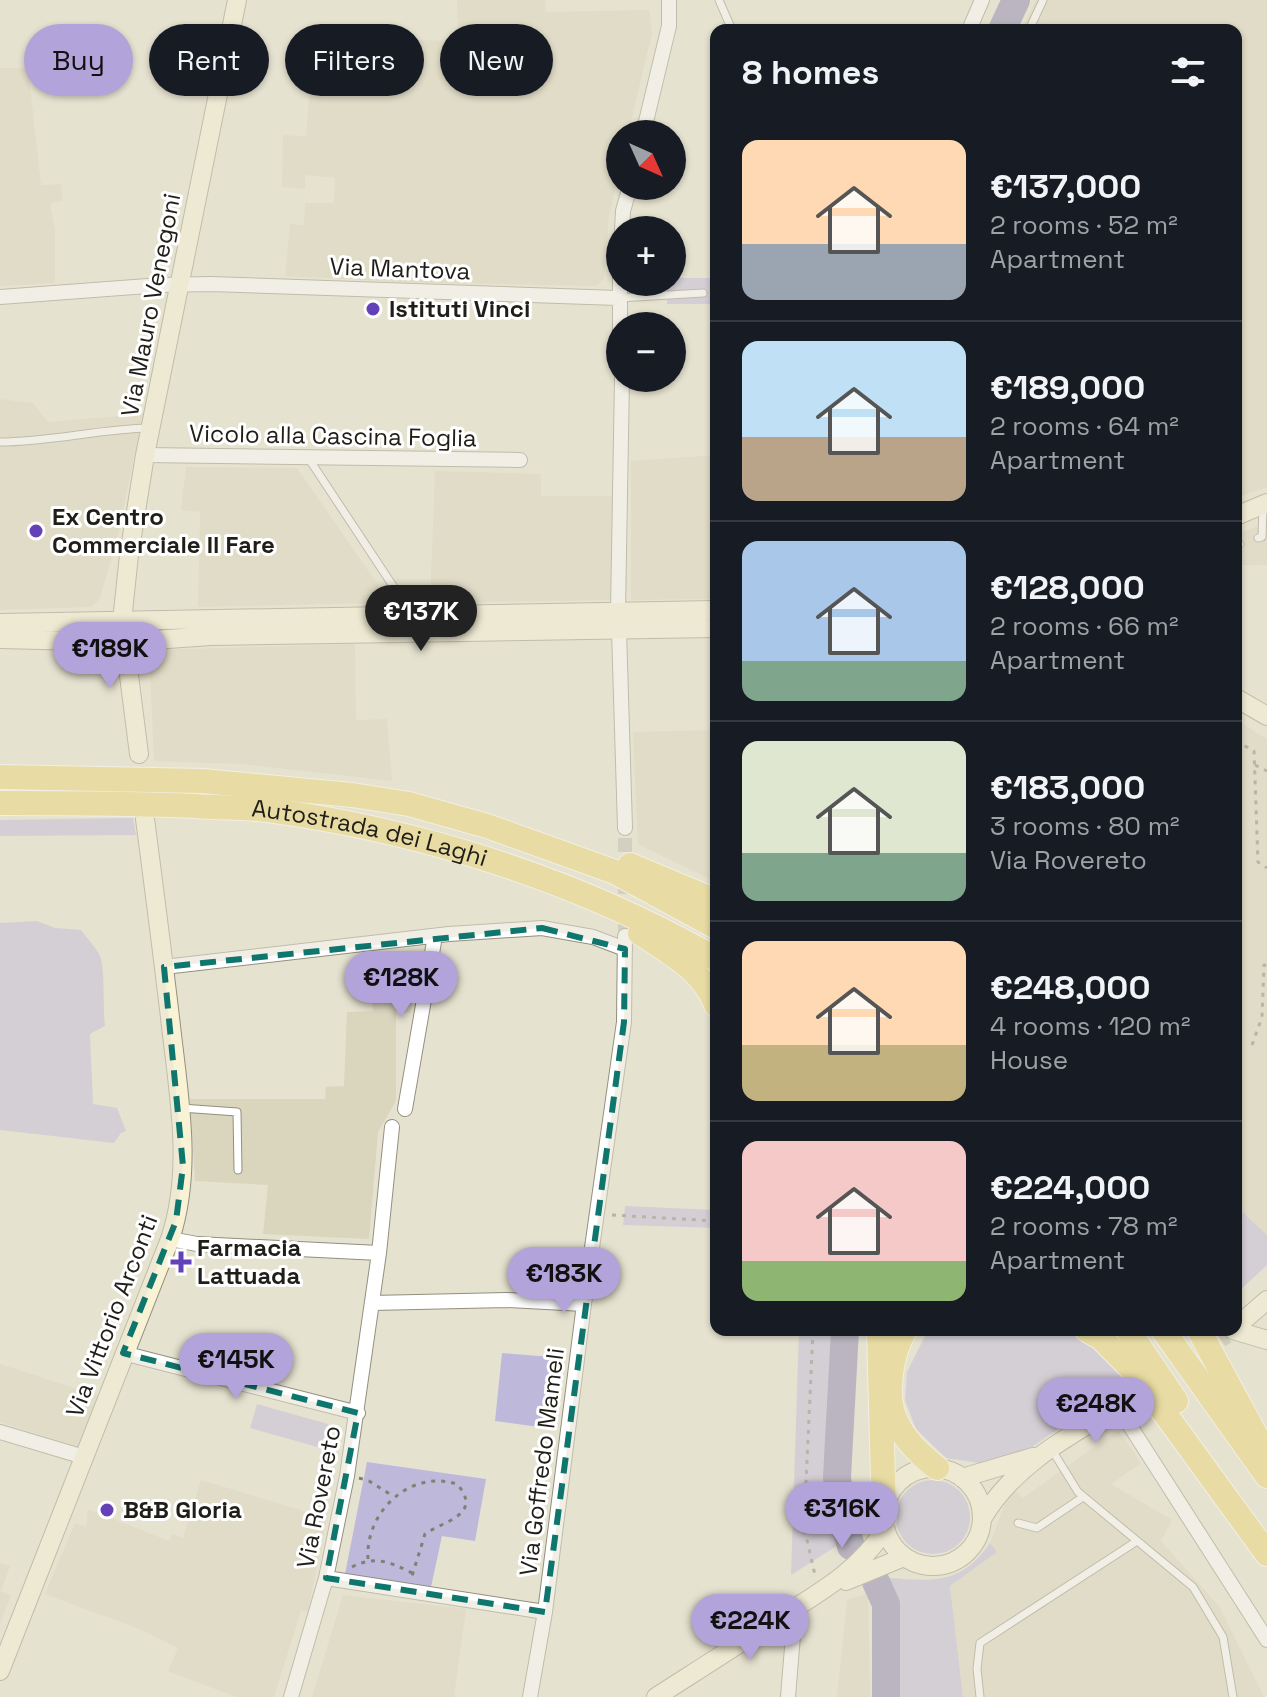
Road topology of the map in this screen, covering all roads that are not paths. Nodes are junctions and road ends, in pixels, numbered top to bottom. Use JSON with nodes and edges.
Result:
{"nodes":[{"id":1,"x":237,"y":0,"type":"edge"},
{"id":2,"x":669,"y":0,"type":"edge"},
{"id":3,"x":719,"y":0,"type":"edge"},
{"id":4,"x":982,"y":0,"type":"edge"},
{"id":5,"x":1043,"y":0,"type":"edge"},
{"id":6,"x":729,"y":24,"type":"edge"},
{"id":7,"x":972,"y":24,"type":"edge"},
{"id":8,"x":1032,"y":24,"type":"edge"},
{"id":9,"x":646,"y":120,"type":"edge"},
{"id":10,"x":180,"y":285,"type":"junction"},
{"id":11,"x":703,"y":293,"type":"dead end"},
{"id":12,"x":0,"y":297,"type":"edge"},
{"id":13,"x":618,"y":298,"type":"junction"},
{"id":14,"x":619,"y":312,"type":"edge"},
{"id":15,"x":623,"y":392,"type":"edge"},
{"id":16,"x":150,"y":428,"type":"junction"},
{"id":17,"x":0,"y":442,"type":"edge"},
{"id":18,"x":145,"y":455,"type":"junction"},
{"id":19,"x":309,"y":459,"type":"junction"},
{"id":20,"x":520,"y":460,"type":"dead end"},
{"id":21,"x":1265,"y":504,"type":"edge"},
{"id":22,"x":1242,"y":514,"type":"edge"},
{"id":23,"x":1258,"y":538,"type":"dead end"},
{"id":24,"x":710,"y":611,"type":"edge"},
{"id":25,"x":390,"y":616,"type":"junction"},
{"id":26,"x":122,"y":621,"type":"junction"},
{"id":27,"x":618,"y":621,"type":"junction"},
{"id":28,"x":0,"y":623,"type":"edge"},
{"id":29,"x":710,"y":628,"type":"edge"},
{"id":30,"x":0,"y":639,"type":"edge"},
{"id":31,"x":125,"y":642,"type":"junction"},
{"id":32,"x":1242,"y":701,"type":"edge"},
{"id":33,"x":1267,"y":716,"type":"edge"},
{"id":34,"x":139,"y":754,"type":"dead end"},
{"id":35,"x":0,"y":777,"type":"edge"},
{"id":36,"x":0,"y":803,"type":"edge"},
{"id":37,"x":266,"y":810,"type":"junction"},
{"id":38,"x":145,"y":819,"type":"dead end"},
{"id":39,"x":487,"y":826,"type":"junction"},
{"id":40,"x":625,"y":828,"type":"tunnel mouth"},
{"id":41,"x":710,"y":899,"type":"edge"},
{"id":42,"x":710,"y":924,"type":"edge"},
{"id":43,"x":435,"y":936,"type":"junction"},
{"id":44,"x":710,"y":956,"type":"edge"},
{"id":45,"x":164,"y":967,"type":"junction"},
{"id":46,"x":710,"y":993,"type":"edge"},
{"id":47,"x":180,"y":1108,"type":"junction"},
{"id":48,"x":405,"y":1109,"type":"dead end"},
{"id":49,"x":392,"y":1127,"type":"dead end"},
{"id":50,"x":238,"y":1170,"type":"dead end"},
{"id":51,"x":170,"y":1239,"type":"junction"},
{"id":52,"x":379,"y":1253,"type":"junction"},
{"id":53,"x":1267,"y":1300,"type":"edge"},
{"id":54,"x":372,"y":1303,"type":"junction"},
{"id":55,"x":584,"y":1304,"type":"junction"},
{"id":56,"x":1242,"y":1321,"type":"edge"},
{"id":57,"x":1242,"y":1333,"type":"edge"},
{"id":58,"x":879,"y":1336,"type":"edge"},
{"id":59,"x":902,"y":1336,"type":"edge"},
{"id":60,"x":1098,"y":1336,"type":"edge"},
{"id":61,"x":1132,"y":1336,"type":"edge"},
{"id":62,"x":1167,"y":1336,"type":"edge"},
{"id":63,"x":1202,"y":1336,"type":"edge"},
{"id":64,"x":1267,"y":1340,"type":"edge"},
{"id":65,"x":123,"y":1353,"type":"junction"},
{"id":66,"x":1124,"y":1403,"type":"joint"},
{"id":67,"x":358,"y":1413,"type":"junction"},
{"id":68,"x":0,"y":1432,"type":"edge"},
{"id":69,"x":1045,"y":1452,"type":"junction"},
{"id":70,"x":84,"y":1457,"type":"junction"},
{"id":71,"x":1267,"y":1458,"type":"edge"},
{"id":72,"x":937,"y":1468,"type":"junction"},
{"id":73,"x":1267,"y":1476,"type":"edge"},
{"id":74,"x":962,"y":1478,"type":"junction"},
{"id":75,"x":1083,"y":1497,"type":"junction"},
{"id":76,"x":982,"y":1519,"type":"junction"},
{"id":77,"x":1018,"y":1523,"type":"dead end"},
{"id":78,"x":884,"y":1524,"type":"junction"},
{"id":79,"x":1267,"y":1534,"type":"edge"},
{"id":80,"x":1137,"y":1541,"type":"junction"},
{"id":81,"x":1267,"y":1554,"type":"edge"},
{"id":82,"x":904,"y":1557,"type":"junction"},
{"id":83,"x":332,"y":1580,"type":"junction"},
{"id":84,"x":819,"y":1593,"type":"junction"},
{"id":85,"x":792,"y":1610,"type":"junction"},
{"id":86,"x":545,"y":1612,"type":"junction"},
{"id":87,"x":1267,"y":1640,"type":"edge"},
{"id":88,"x":0,"y":1671,"type":"edge"},
{"id":89,"x":291,"y":1697,"type":"edge"},
{"id":90,"x":530,"y":1697,"type":"edge"},
{"id":91,"x":656,"y":1697,"type":"edge"},
{"id":92,"x":788,"y":1697,"type":"edge"},
{"id":93,"x":980,"y":1697,"type":"edge"},
{"id":94,"x":1233,"y":1697,"type":"edge"}],
"edges":[{"from":1,"to":10,"type":"main road","name":"Via Mauro Venegoni"},
{"from":2,"to":9,"type":"street"},
{"from":3,"to":6,"type":"lane"},
{"from":4,"to":7,"type":"street"},
{"from":5,"to":8,"type":"lane"},
{"from":10,"to":12,"type":"street","name":"Via Mantova"},
{"from":10,"to":13,"type":"street","name":"Via Mantova"},
{"from":10,"to":16,"type":"main road","name":"Via Mauro Venegoni"},
{"from":11,"to":13,"type":"lane"},
{"from":13,"to":14,"type":"street"},
{"from":15,"to":27,"type":"street"},
{"from":16,"to":17,"type":"lane"},
{"from":16,"to":18,"type":"main road","name":"Via Mauro Venegoni"},
{"from":18,"to":19,"type":"street","name":"Vicolo alla Cascina Foglia"},
{"from":18,"to":26,"type":"main road","name":"Via Mauro Venegoni"},
{"from":19,"to":20,"type":"street","name":"Vicolo alla Cascina Foglia"},
{"from":19,"to":25,"type":"lane"},
{"from":21,"to":22,"type":"main road"},
{"from":21,"to":23,"type":"lane"},
{"from":24,"to":27,"type":"main road"},
{"from":25,"to":26,"type":"main road"},
{"from":25,"to":27,"type":"main road"},
{"from":26,"to":28,"type":"main road"},
{"from":26,"to":31,"type":"main road"},
{"from":27,"to":29,"type":"main road"},
{"from":27,"to":31,"type":"main road"},
{"from":27,"to":40,"type":"street"},
{"from":30,"to":31,"type":"main road"},
{"from":31,"to":34,"type":"main road"},
{"from":32,"to":33,"type":"main road"},
{"from":35,"to":39,"type":"highway","name":"Autostrada dei Laghi"},
{"from":36,"to":37,"type":"highway","name":"Autostrada dei Laghi"},
{"from":37,"to":44,"type":"highway","name":"Autostrada dei Laghi"},
{"from":37,"to":46,"type":"highway"},
{"from":38,"to":45,"type":"main road","name":"Via Vittorio Arconti"},
{"from":39,"to":41,"type":"highway"},
{"from":39,"to":42,"type":"highway","name":"Autostrada dei Laghi"},
{"from":43,"to":45,"type":"street"},
{"from":43,"to":48,"type":"street"},
{"from":43,"to":55,"type":"street","name":"Via Goffredo Mameli"},
{"from":45,"to":47,"type":"main road","name":"Via Vittorio Arconti"},
{"from":47,"to":50,"type":"lane"},
{"from":47,"to":51,"type":"main road","name":"Via Vittorio Arconti"},
{"from":49,"to":52,"type":"street","name":"Via Rovereto"},
{"from":51,"to":52,"type":"street"},
{"from":51,"to":65,"type":"main road","name":"Via Vittorio Arconti"},
{"from":52,"to":54,"type":"street","name":"Via Rovereto"},
{"from":53,"to":56,"type":"main road"},
{"from":54,"to":55,"type":"street"},
{"from":54,"to":67,"type":"street","name":"Via Rovereto"},
{"from":55,"to":86,"type":"street","name":"Via Goffredo Mameli"},
{"from":57,"to":64,"type":"main road"},
{"from":58,"to":78,"type":"highway"},
{"from":59,"to":72,"type":"highway"},
{"from":60,"to":81,"type":"highway"},
{"from":61,"to":79,"type":"highway"},
{"from":62,"to":73,"type":"highway"},
{"from":63,"to":71,"type":"highway"},
{"from":65,"to":67,"type":"street"},
{"from":65,"to":70,"type":"main road","name":"Via Vittorio Arconti"},
{"from":66,"to":69,"type":"main road"},
{"from":66,"to":87,"type":"street"},
{"from":67,"to":83,"type":"street","name":"Via Rovereto"},
{"from":68,"to":70,"type":"street"},
{"from":69,"to":74,"type":"main road"},
{"from":69,"to":75,"type":"lane"},
{"from":69,"to":76,"type":"main road"},
{"from":70,"to":88,"type":"main road","name":"Via Vittorio Arconti"},
{"from":72,"to":74,"type":"main road"},
{"from":72,"to":78,"type":"main road"},
{"from":74,"to":76,"type":"main road"},
{"from":75,"to":77,"type":"lane"},
{"from":75,"to":80,"type":"lane"},
{"from":76,"to":82,"type":"main road"},
{"from":78,"to":82,"type":"main road"},
{"from":78,"to":84,"type":"main road"},
{"from":80,"to":93,"type":"lane"},
{"from":80,"to":94,"type":"lane"},
{"from":82,"to":84,"type":"main road"},
{"from":83,"to":86,"type":"street","name":"Via Goffredo Mameli"},
{"from":83,"to":89,"type":"street","name":"Via Rovereto"},
{"from":84,"to":85,"type":"main road"},
{"from":85,"to":91,"type":"main road"},
{"from":85,"to":92,"type":"street"},
{"from":86,"to":90,"type":"street","name":"Via Goffredo Mameli"}]}
